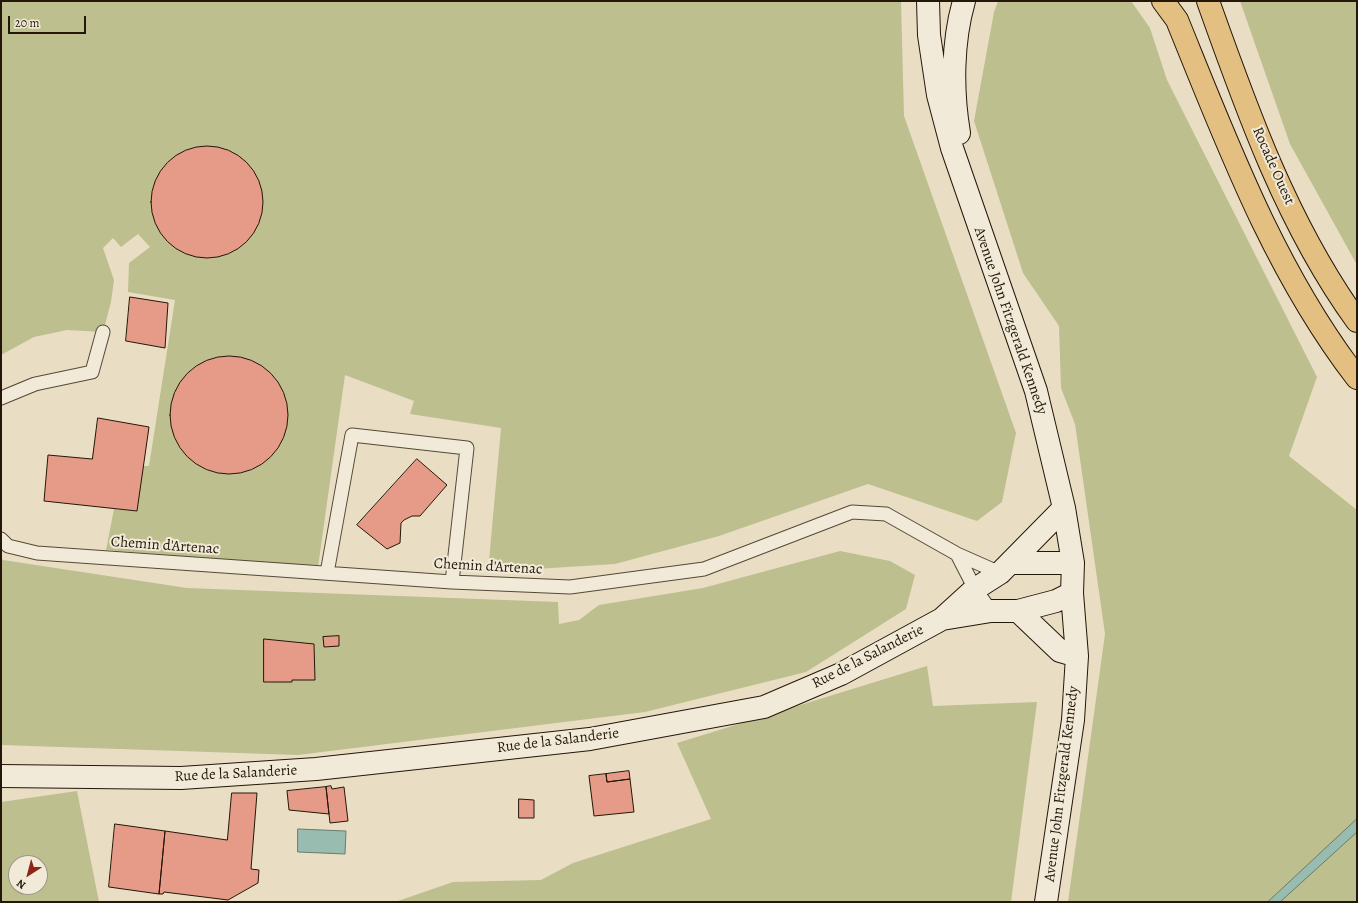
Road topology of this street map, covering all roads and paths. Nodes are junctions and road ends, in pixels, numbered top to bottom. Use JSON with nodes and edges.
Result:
{"nodes":[{"id":1,"x":928,"y":1,"type":"edge"},
{"id":2,"x":964,"y":1,"type":"edge"},
{"id":3,"x":1163,"y":1,"type":"edge"},
{"id":4,"x":1208,"y":1,"type":"edge"},
{"id":5,"x":968,"y":198,"type":"junction"},
{"id":6,"x":1357,"y":321,"type":"edge"},
{"id":7,"x":103,"y":332,"type":"dead end"},
{"id":8,"x":1357,"y":378,"type":"edge"},
{"id":9,"x":1,"y":398,"type":"edge"},
{"id":10,"x":1064,"y":508,"type":"junction"},
{"id":11,"x":1,"y":538,"type":"edge"},
{"id":12,"x":957,"y":554,"type":"junction"},
{"id":13,"x":1072,"y":563,"type":"junction"},
{"id":14,"x":1005,"y":568,"type":"junction"},
{"id":15,"x":327,"y":573,"type":"junction"},
{"id":16,"x":452,"y":582,"type":"junction"},
{"id":17,"x":975,"y":589,"type":"junction"},
{"id":18,"x":1072,"y":593,"type":"junction"},
{"id":19,"x":991,"y":611,"type":"junction"},
{"id":20,"x":1018,"y":611,"type":"junction"},
{"id":21,"x":942,"y":619,"type":"junction"},
{"id":22,"x":1077,"y":656,"type":"junction"},
{"id":23,"x":1,"y":776,"type":"edge"},
{"id":24,"x":1046,"y":902,"type":"edge"}],
"edges":[{"from":1,"to":5,"type":"street","name":"Avenue John Fitzgerald Kennedy"},
{"from":2,"to":5,"type":"street","name":"Avenue John Fitzgerald Kennedy"},
{"from":3,"to":8,"type":"main road"},
{"from":4,"to":6,"type":"main road","name":"Rocade Ouest"},
{"from":5,"to":10,"type":"street","name":"Avenue John Fitzgerald Kennedy"},
{"from":7,"to":9,"type":"lane"},
{"from":10,"to":13,"type":"street","name":"Avenue John Fitzgerald Kennedy"},
{"from":10,"to":14,"type":"street"},
{"from":11,"to":15,"type":"lane","name":"Chemin d'Artenac"},
{"from":12,"to":14,"type":"lane","name":"Chemin d'Artenac"},
{"from":12,"to":16,"type":"lane","name":"Chemin d'Artenac"},
{"from":12,"to":17,"type":"lane"},
{"from":13,"to":14,"type":"street"},
{"from":13,"to":18,"type":"street","name":"Avenue John Fitzgerald Kennedy"},
{"from":14,"to":17,"type":"street"},
{"from":15,"to":16,"type":"lane","name":"Chemin d'Artenac"},
{"from":15,"to":16,"type":"lane"},
{"from":17,"to":19,"type":"lane"},
{"from":17,"to":21,"type":"street"},
{"from":18,"to":20,"type":"street","name":"Rue de la Salanderie"},
{"from":18,"to":22,"type":"street","name":"Avenue John Fitzgerald Kennedy"},
{"from":19,"to":20,"type":"street","name":"Rue de la Salanderie"},
{"from":19,"to":21,"type":"street","name":"Rue de la Salanderie"},
{"from":20,"to":22,"type":"street"},
{"from":21,"to":23,"type":"street","name":"Rue de la Salanderie"},
{"from":22,"to":24,"type":"street","name":"Avenue John Fitzgerald Kennedy"}]}
